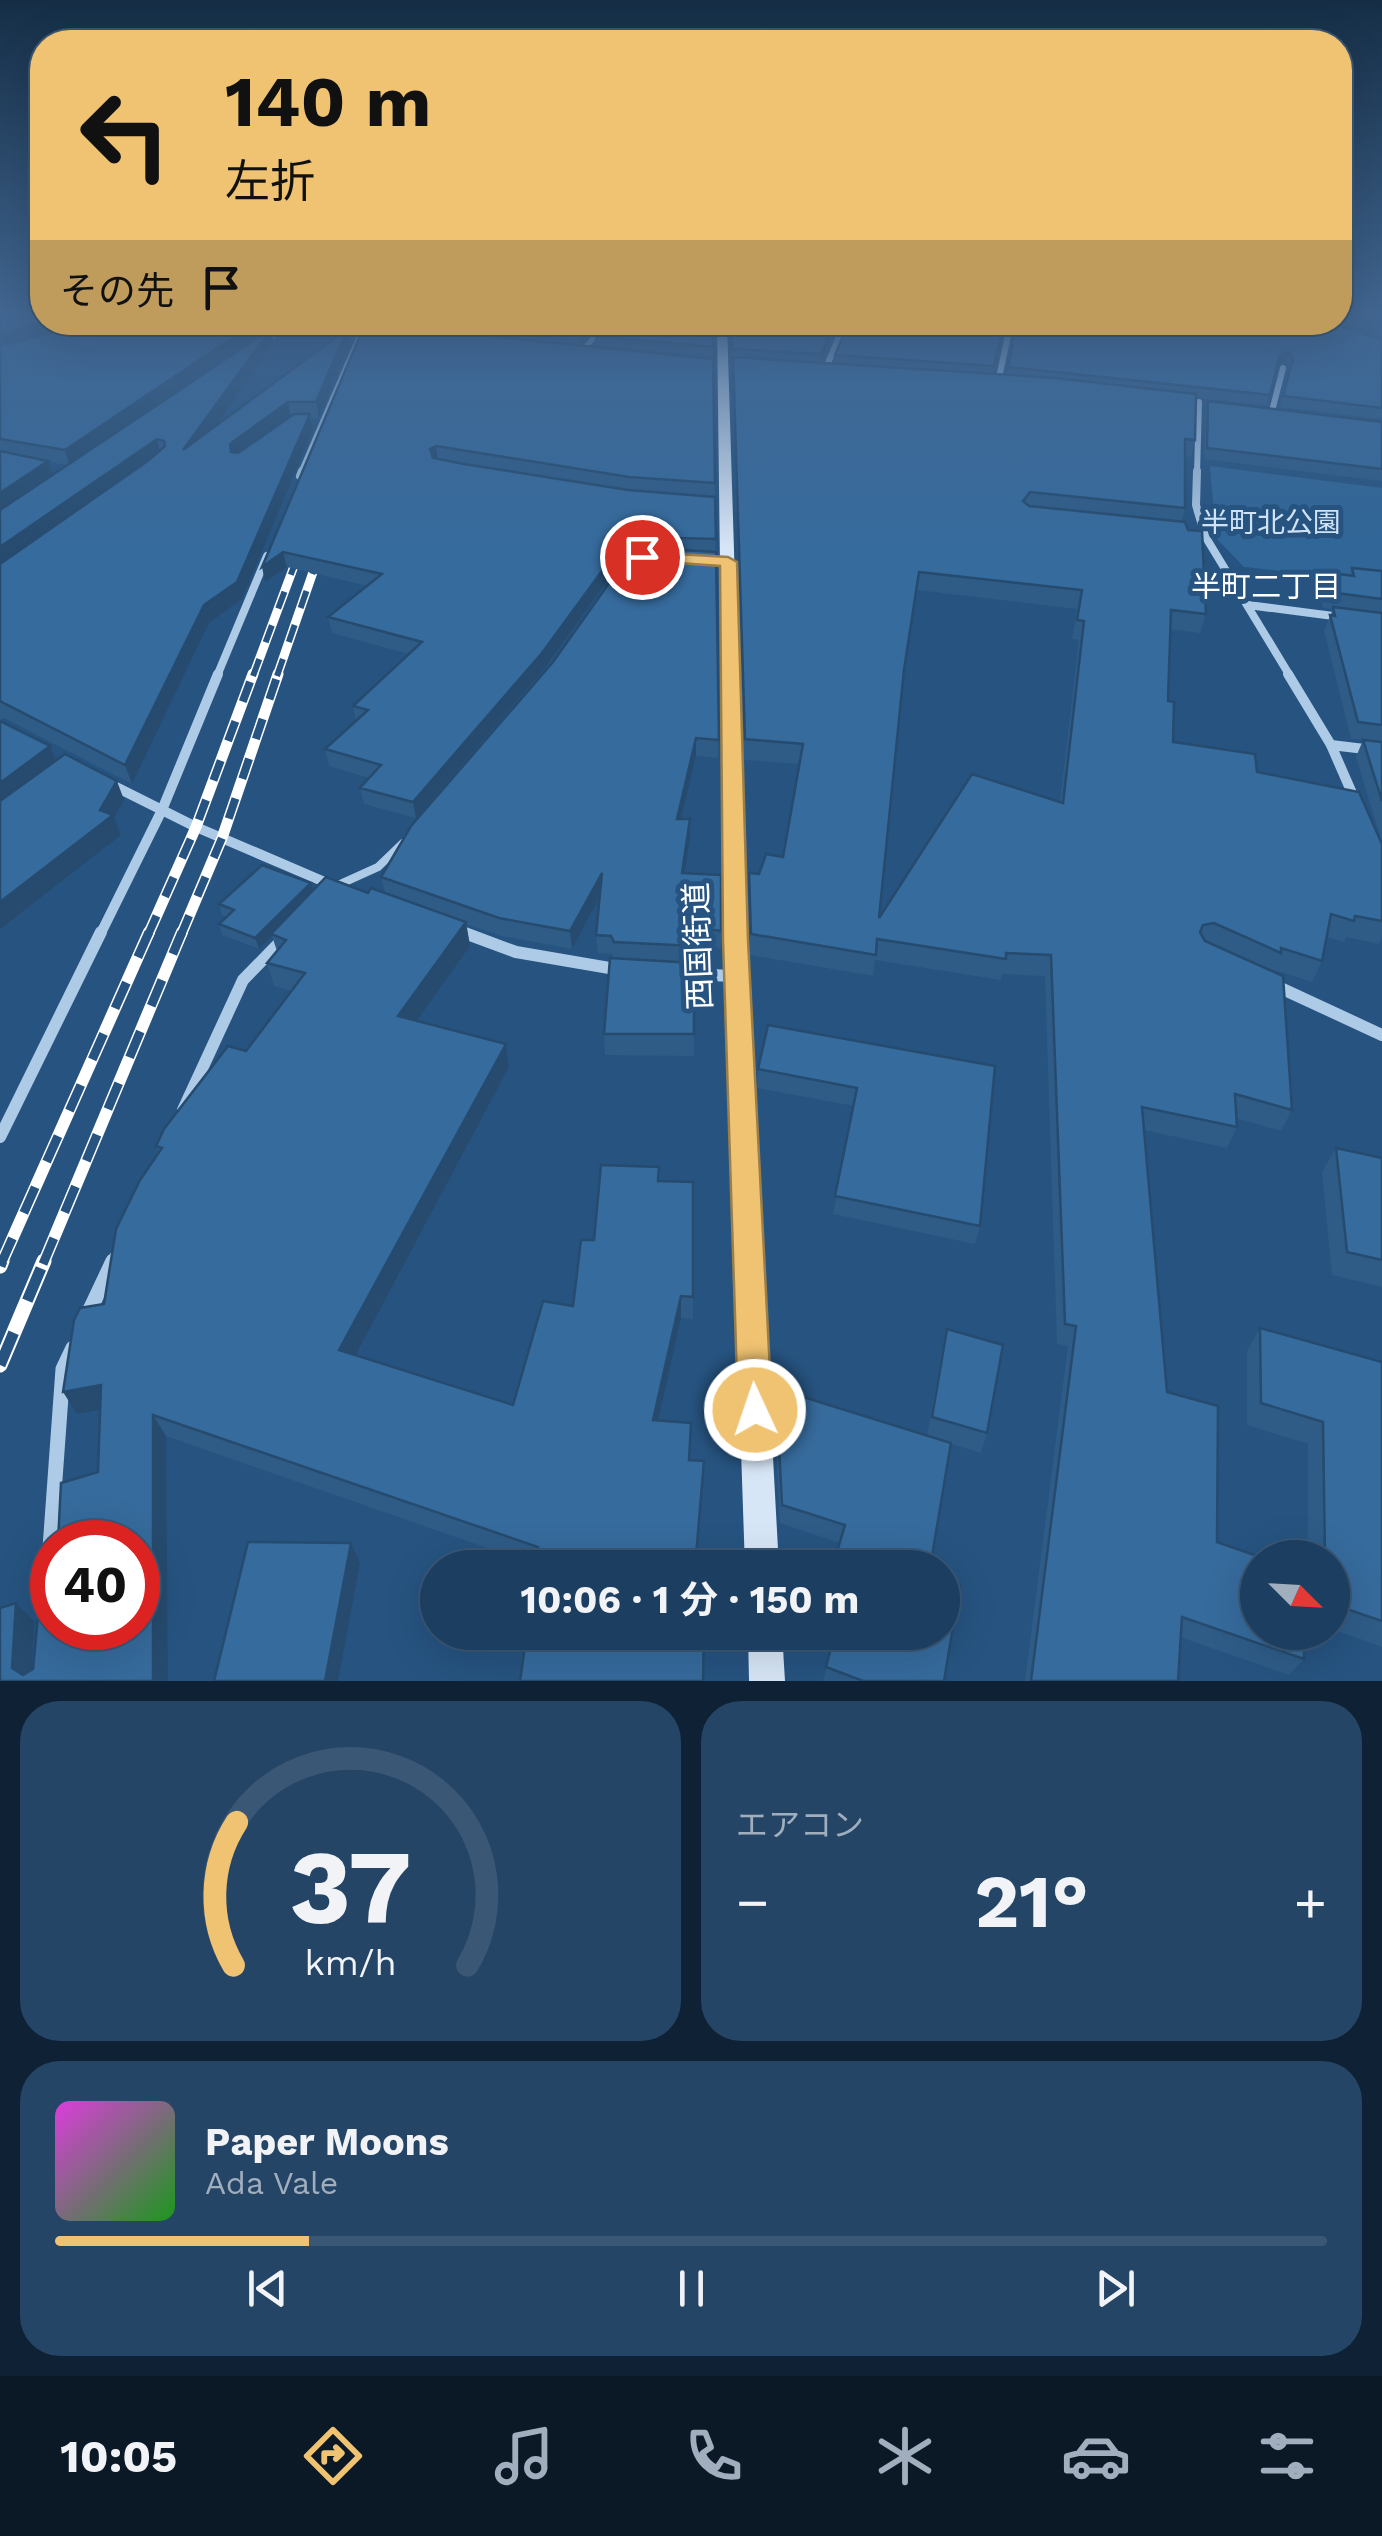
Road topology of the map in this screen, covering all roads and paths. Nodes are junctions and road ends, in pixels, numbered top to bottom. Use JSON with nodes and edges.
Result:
{"nodes":[{"id":1,"x":336,"y":391,"type":"edge"},
{"id":2,"x":716,"y":391,"type":"edge"},
{"id":3,"x":1277,"y":391,"type":"edge"},
{"id":4,"x":1183,"y":400,"type":"edge"},
{"id":5,"x":1199,"y":402,"type":"junction"},
{"id":6,"x":1217,"y":404,"type":"edge"},
{"id":7,"x":1254,"y":409,"type":"edge"},
{"id":8,"x":1272,"y":411,"type":"junction"},
{"id":9,"x":1290,"y":414,"type":"edge"},
{"id":10,"x":308,"y":424,"type":"edge"},
{"id":11,"x":322,"y":424,"type":"junction"},
{"id":12,"x":299,"y":480,"type":"edge"},
{"id":13,"x":1185,"y":534,"type":"edge"},
{"id":14,"x":1205,"y":536,"type":"junction"},
{"id":15,"x":268,"y":553,"type":"edge"},
{"id":16,"x":1248,"y":605,"type":"junction"},
{"id":17,"x":1344,"y":618,"type":"edge"},
{"id":18,"x":1331,"y":745,"type":"junction"},
{"id":19,"x":1382,"y":751,"type":"edge"},
{"id":20,"x":101,"y":780,"type":"edge"},
{"id":21,"x":162,"y":810,"type":"junction"},
{"id":22,"x":1360,"y":814,"type":"edge"},
{"id":23,"x":411,"y":836,"type":"edge"},
{"id":24,"x":334,"y":886,"type":"junction"},
{"id":25,"x":352,"y":893,"type":"edge"},
{"id":26,"x":321,"y":900,"type":"edge"},
{"id":27,"x":295,"y":926,"type":"edge"},
{"id":28,"x":443,"y":926,"type":"edge"},
{"id":29,"x":637,"y":971,"type":"edge"},
{"id":30,"x":677,"y":973,"type":"edge"},
{"id":31,"x":736,"y":976,"type":"junction"},
{"id":32,"x":1256,"y":978,"type":"edge"},
{"id":33,"x":1382,"y":1035,"type":"edge"},
{"id":34,"x":177,"y":1121,"type":"edge"},
{"id":35,"x":0,"y":1136,"type":"edge"},
{"id":36,"x":120,"y":1245,"type":"edge"},
{"id":37,"x":52,"y":1520,"type":"edge"},
{"id":38,"x":761,"y":1550,"type":"edge"},
{"id":39,"x":766,"y":1650,"type":"edge"},
{"id":40,"x":767,"y":1681,"type":"edge"}],
"edges":[{"from":1,"to":11,"type":"street"},
{"from":2,"to":31,"type":"street","name":"西国街道"},
{"from":3,"to":8,"type":"street"},
{"from":4,"to":5,"type":"street"},
{"from":5,"to":6,"type":"street"},
{"from":5,"to":14,"type":"street"},
{"from":7,"to":8,"type":"street"},
{"from":8,"to":9,"type":"street"},
{"from":10,"to":11,"type":"lane"},
{"from":11,"to":12,"type":"street"},
{"from":13,"to":14,"type":"lane"},
{"from":14,"to":16,"type":"street"},
{"from":15,"to":21,"type":"street"},
{"from":16,"to":17,"type":"street"},
{"from":16,"to":18,"type":"street"},
{"from":18,"to":19,"type":"street"},
{"from":18,"to":22,"type":"street"},
{"from":20,"to":21,"type":"street"},
{"from":21,"to":24,"type":"street"},
{"from":21,"to":35,"type":"street"},
{"from":23,"to":24,"type":"lane"},
{"from":24,"to":25,"type":"street"},
{"from":24,"to":26,"type":"street"},
{"from":27,"to":34,"type":"street"},
{"from":28,"to":29,"type":"street"},
{"from":30,"to":31,"type":"street"},
{"from":31,"to":38,"type":"street","name":"西国街道"},
{"from":32,"to":33,"type":"street"},
{"from":36,"to":37,"type":"street"},
{"from":39,"to":40,"type":"street"}]}
